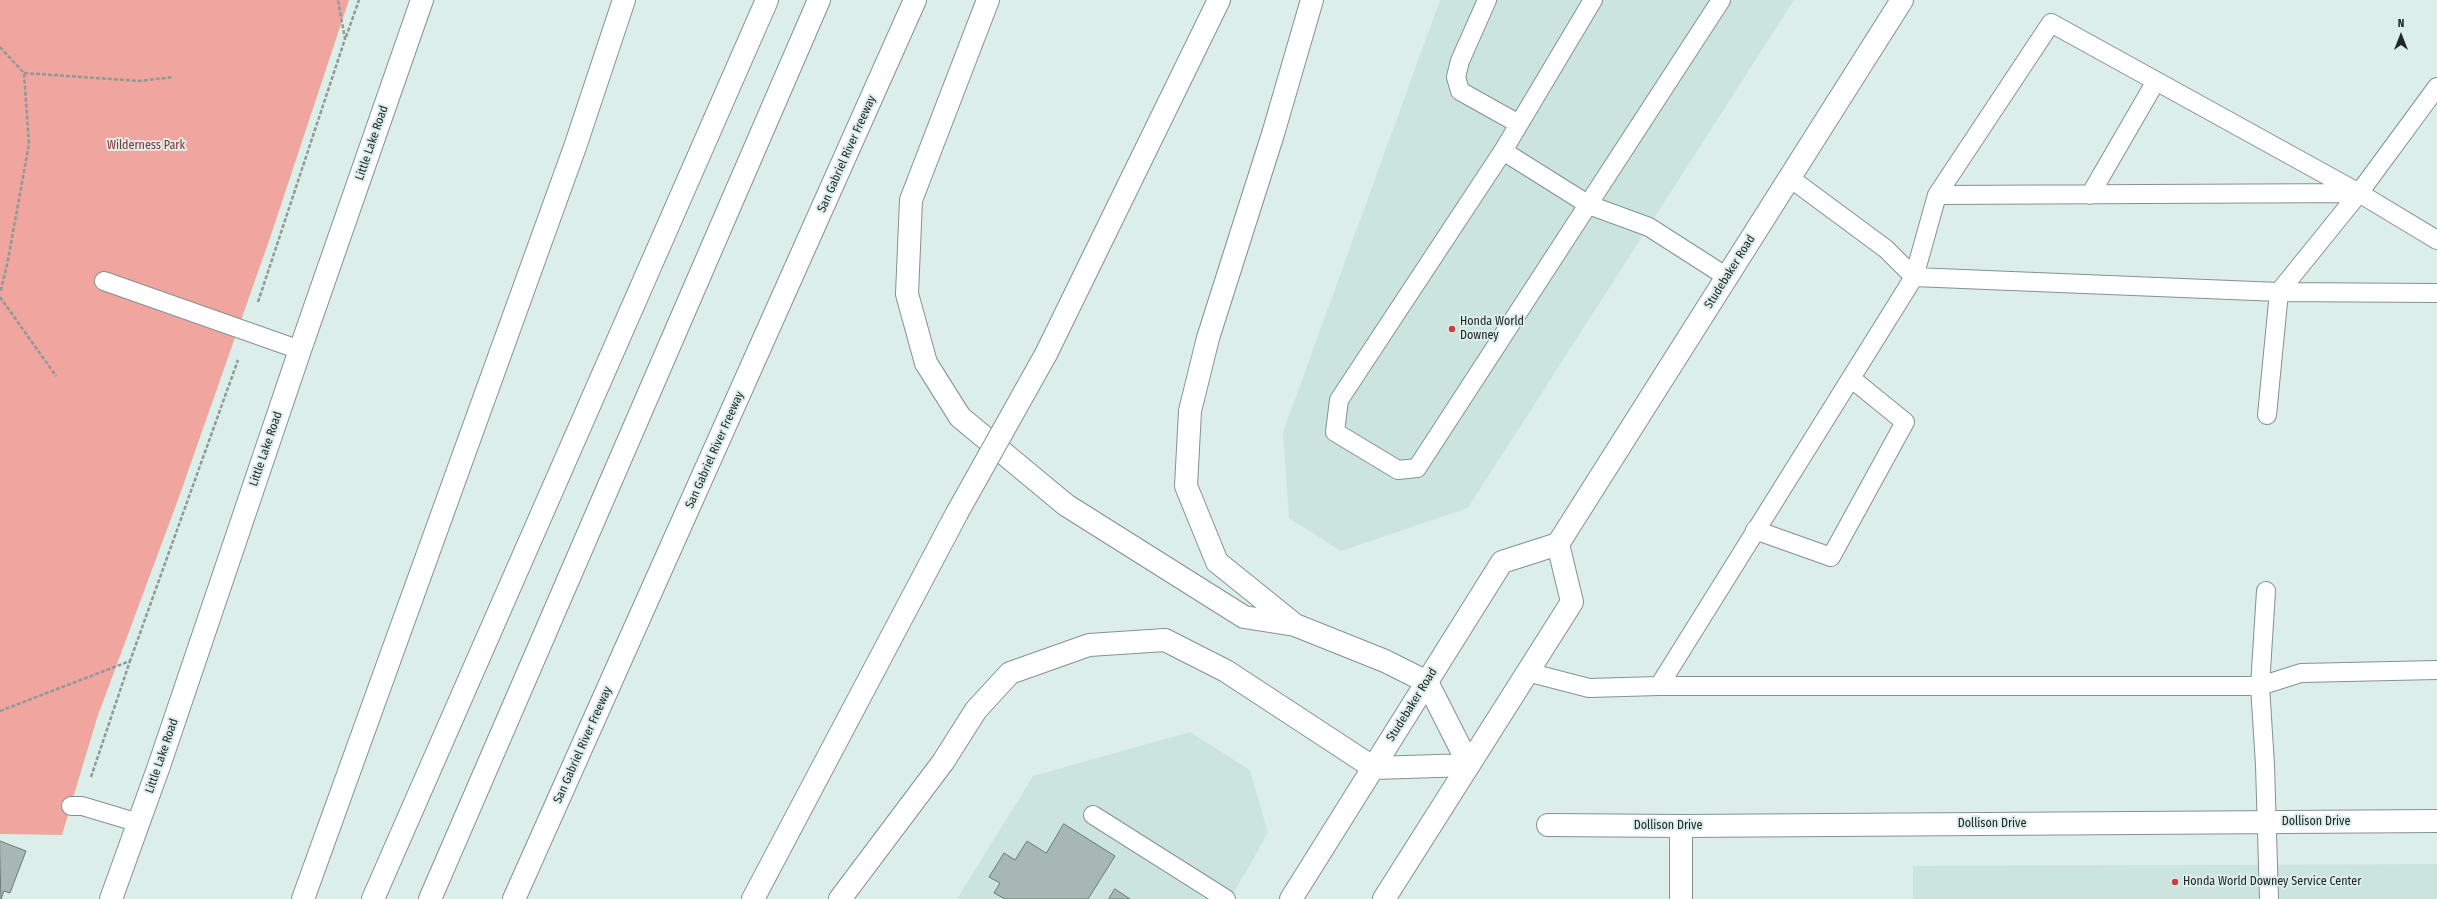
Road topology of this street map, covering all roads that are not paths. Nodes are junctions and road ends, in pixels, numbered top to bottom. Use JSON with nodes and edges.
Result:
{"nodes":[{"id":1,"x":422,"y":0,"type":"edge"},
{"id":2,"x":624,"y":0,"type":"edge"},
{"id":3,"x":767,"y":0,"type":"edge"},
{"id":4,"x":818,"y":0,"type":"edge"},
{"id":5,"x":915,"y":0,"type":"edge"},
{"id":6,"x":988,"y":0,"type":"edge"},
{"id":7,"x":1219,"y":0,"type":"edge"},
{"id":8,"x":1312,"y":0,"type":"edge"},
{"id":9,"x":1487,"y":0,"type":"edge"},
{"id":10,"x":1593,"y":0,"type":"edge"},
{"id":11,"x":1721,"y":0,"type":"edge"},
{"id":12,"x":1902,"y":0,"type":"edge"},
{"id":13,"x":2156,"y":80,"type":"junction"},
{"id":14,"x":2434,"y":97,"type":"edge"},
{"id":15,"x":1518,"y":124,"type":"junction"},
{"id":16,"x":1503,"y":151,"type":"junction"},
{"id":17,"x":1790,"y":178,"type":"junction"},
{"id":18,"x":2360,"y":193,"type":"junction"},
{"id":19,"x":1937,"y":195,"type":"junction"},
{"id":20,"x":2090,"y":195,"type":"junction"},
{"id":21,"x":1589,"y":205,"type":"junction"},
{"id":22,"x":2437,"y":240,"type":"edge"},
{"id":23,"x":1727,"y":277,"type":"junction"},
{"id":24,"x":1914,"y":277,"type":"junction"},
{"id":25,"x":104,"y":281,"type":"dead end"},
{"id":26,"x":2279,"y":292,"type":"junction"},
{"id":27,"x":2437,"y":293,"type":"edge"},
{"id":28,"x":300,"y":350,"type":"junction"},
{"id":29,"x":1852,"y":378,"type":"junction"},
{"id":30,"x":2267,"y":415,"type":"dead end"},
{"id":31,"x":1755,"y":530,"type":"junction"},
{"id":32,"x":1558,"y":544,"type":"junction"},
{"id":33,"x":2266,"y":591,"type":"dead end"},
{"id":34,"x":1295,"y":625,"type":"junction"},
{"id":35,"x":2437,"y":670,"type":"edge"},
{"id":36,"x":1527,"y":672,"type":"junction"},
{"id":37,"x":1427,"y":682,"type":"junction"},
{"id":38,"x":1659,"y":686,"type":"junction"},
{"id":39,"x":2260,"y":686,"type":"junction"},
{"id":40,"x":1469,"y":764,"type":"junction"},
{"id":41,"x":1374,"y":768,"type":"junction"},
{"id":42,"x":76,"y":806,"type":"road end"},
{"id":43,"x":1093,"y":815,"type":"dead end"},
{"id":44,"x":2437,"y":821,"type":"edge"},
{"id":45,"x":2268,"y":822,"type":"junction"},
{"id":46,"x":139,"y":823,"type":"junction"},
{"id":47,"x":1548,"y":825,"type":"dead end"},
{"id":48,"x":1681,"y":826,"type":"junction"},
{"id":49,"x":111,"y":899,"type":"edge"},
{"id":50,"x":303,"y":899,"type":"edge"},
{"id":51,"x":373,"y":899,"type":"edge"},
{"id":52,"x":430,"y":899,"type":"edge"},
{"id":53,"x":514,"y":899,"type":"edge"},
{"id":54,"x":753,"y":899,"type":"edge"},
{"id":55,"x":840,"y":899,"type":"edge"},
{"id":56,"x":1226,"y":899,"type":"edge"},
{"id":57,"x":1291,"y":899,"type":"edge"},
{"id":58,"x":1384,"y":899,"type":"edge"},
{"id":59,"x":1681,"y":899,"type":"edge"},
{"id":60,"x":2269,"y":899,"type":"edge"}],
"edges":[{"from":1,"to":28,"type":"main road","name":"Little Lake Road"},
{"from":2,"to":50,"type":"main road"},
{"from":3,"to":51,"type":"main road"},
{"from":4,"to":52,"type":"main road"},
{"from":5,"to":53,"type":"main road","name":"San Gabriel River Freeway"},
{"from":6,"to":34,"type":"main road"},
{"from":7,"to":54,"type":"main road","bridge":true},
{"from":8,"to":34,"type":"main road"},
{"from":9,"to":15,"type":"lane"},
{"from":10,"to":15,"type":"lane"},
{"from":11,"to":21,"type":"lane"},
{"from":12,"to":17,"type":"main road","name":"Studebaker Road"},
{"from":13,"to":18,"type":"lane"},
{"from":13,"to":19,"type":"lane"},
{"from":13,"to":20,"type":"lane"},
{"from":14,"to":18,"type":"lane"},
{"from":15,"to":16,"type":"lane"},
{"from":16,"to":21,"type":"lane"},
{"from":16,"to":21,"type":"lane"},
{"from":17,"to":23,"type":"main road","name":"Studebaker Road"},
{"from":17,"to":24,"type":"lane"},
{"from":18,"to":20,"type":"lane"},
{"from":18,"to":22,"type":"lane"},
{"from":18,"to":26,"type":"lane"},
{"from":19,"to":20,"type":"lane"},
{"from":19,"to":24,"type":"lane"},
{"from":21,"to":23,"type":"lane"},
{"from":23,"to":32,"type":"main road","name":"Studebaker Road"},
{"from":24,"to":26,"type":"lane"},
{"from":24,"to":29,"type":"lane"},
{"from":25,"to":28,"type":"lane"},
{"from":26,"to":27,"type":"lane"},
{"from":26,"to":30,"type":"lane"},
{"from":28,"to":46,"type":"main road","name":"Little Lake Road"},
{"from":29,"to":31,"type":"lane"},
{"from":29,"to":31,"type":"lane"},
{"from":31,"to":38,"type":"lane"},
{"from":32,"to":36,"type":"main road"},
{"from":32,"to":37,"type":"main road","name":"Studebaker Road"},
{"from":33,"to":39,"type":"lane"},
{"from":34,"to":37,"type":"main road"},
{"from":35,"to":39,"type":"lane"},
{"from":36,"to":38,"type":"lane"},
{"from":36,"to":40,"type":"main road"},
{"from":37,"to":40,"type":"main road"},
{"from":37,"to":41,"type":"main road","name":"Studebaker Road"},
{"from":38,"to":39,"type":"lane"},
{"from":39,"to":45,"type":"lane"},
{"from":40,"to":41,"type":"main road"},
{"from":40,"to":58,"type":"main road"},
{"from":41,"to":55,"type":"main road"},
{"from":41,"to":57,"type":"main road","name":"Studebaker Road"},
{"from":42,"to":46,"type":"lane"},
{"from":43,"to":56,"type":"lane"},
{"from":44,"to":45,"type":"main road","name":"Dollison Drive"},
{"from":45,"to":48,"type":"main road","name":"Dollison Drive"},
{"from":45,"to":60,"type":"lane"},
{"from":46,"to":49,"type":"main road","name":"Little Lake Road"},
{"from":47,"to":48,"type":"main road","name":"Dollison Drive"},
{"from":48,"to":59,"type":"main road"}]}
